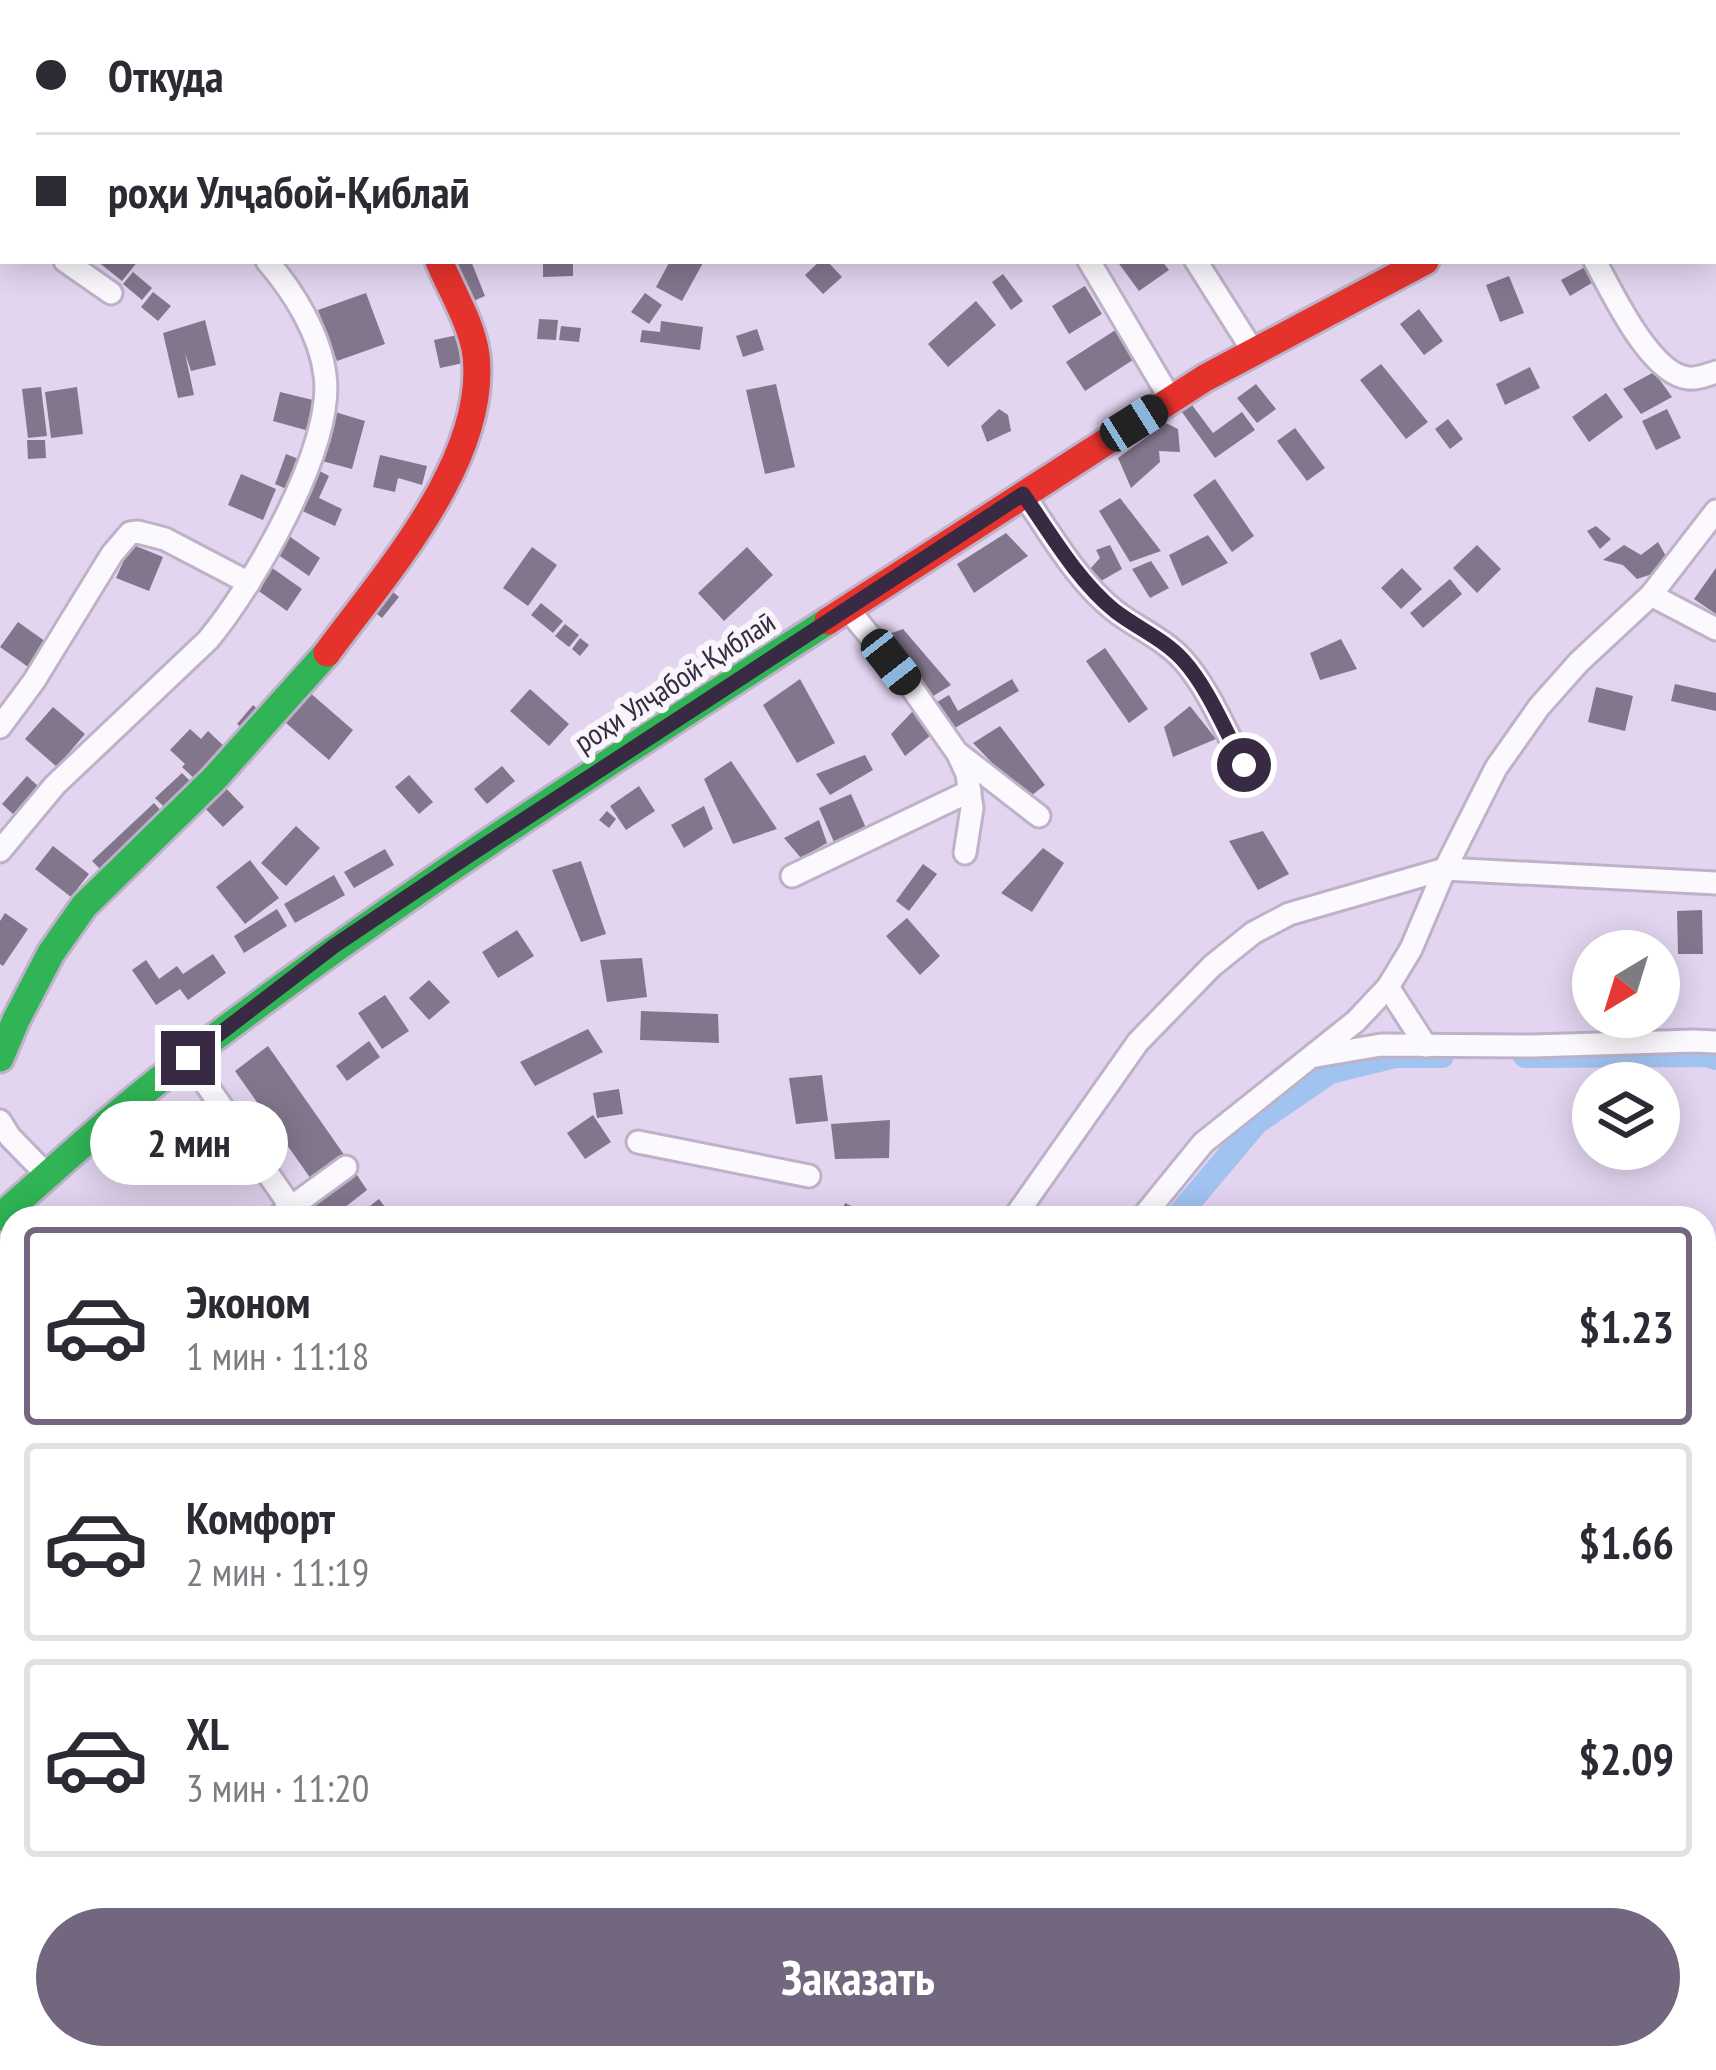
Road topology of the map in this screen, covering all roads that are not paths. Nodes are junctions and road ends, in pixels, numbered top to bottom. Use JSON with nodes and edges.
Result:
{"nodes":[{"id":1,"x":69,"y":264,"type":"edge"},
{"id":2,"x":270,"y":264,"type":"edge"},
{"id":3,"x":440,"y":264,"type":"edge"},
{"id":4,"x":1091,"y":264,"type":"edge"},
{"id":5,"x":1198,"y":264,"type":"edge"},
{"id":6,"x":1419,"y":264,"type":"edge"},
{"id":7,"x":1597,"y":264,"type":"edge"},
{"id":8,"x":111,"y":292,"type":"dead end"},
{"id":9,"x":1253,"y":351,"type":"junction"},
{"id":10,"x":1716,"y":372,"type":"edge"},
{"id":11,"x":1171,"y":400,"type":"junction"},
{"id":12,"x":1023,"y":494,"type":"junction"},
{"id":13,"x":1716,"y":512,"type":"edge"},
{"id":14,"x":249,"y":583,"type":"junction"},
{"id":15,"x":1651,"y":595,"type":"junction"},
{"id":16,"x":847,"y":608,"type":"junction"},
{"id":17,"x":1716,"y":629,"type":"edge"},
{"id":18,"x":0,"y":728,"type":"edge"},
{"id":19,"x":958,"y":754,"type":"junction"},
{"id":20,"x":1244,"y":765,"type":"dead end"},
{"id":21,"x":970,"y":790,"type":"junction"},
{"id":22,"x":1039,"y":816,"type":"dead end"},
{"id":23,"x":0,"y":850,"type":"edge"},
{"id":24,"x":965,"y":853,"type":"dead end"},
{"id":25,"x":1445,"y":869,"type":"junction"},
{"id":26,"x":792,"y":876,"type":"dead end"},
{"id":27,"x":1716,"y":883,"type":"edge"},
{"id":28,"x":1388,"y":987,"type":"junction"},
{"id":29,"x":1716,"y":1042,"type":"edge"},
{"id":30,"x":1426,"y":1046,"type":"junction"},
{"id":31,"x":0,"y":1058,"type":"edge"},
{"id":32,"x":188,"y":1058,"type":"junction"},
{"id":33,"x":1310,"y":1058,"type":"junction"},
{"id":34,"x":0,"y":1121,"type":"edge"},
{"id":35,"x":638,"y":1142,"type":"dead end"},
{"id":36,"x":346,"y":1167,"type":"dead end"},
{"id":37,"x":48,"y":1176,"type":"junction"},
{"id":38,"x":809,"y":1176,"type":"dead end"},
{"id":39,"x":13,"y":1206,"type":"edge"},
{"id":40,"x":279,"y":1206,"type":"edge"},
{"id":41,"x":291,"y":1206,"type":"edge"},
{"id":42,"x":1022,"y":1206,"type":"edge"},
{"id":43,"x":1152,"y":1206,"type":"edge"}],
"edges":[{"from":1,"to":8,"type":"street"},
{"from":2,"to":14,"type":"street"},
{"from":3,"to":31,"type":"street"},
{"from":4,"to":11,"type":"street"},
{"from":5,"to":9,"type":"street"},
{"from":6,"to":9,"type":"street","name":"роҳи Улҷабой-Қиблаӣ"},
{"from":7,"to":10,"type":"street"},
{"from":9,"to":11,"type":"street","name":"роҳи Улҷабой-Қиблаӣ"},
{"from":11,"to":12,"type":"street","name":"роҳи Улҷабой-Қиблаӣ"},
{"from":12,"to":16,"type":"street","name":"роҳи Улҷабой-Қиблаӣ"},
{"from":12,"to":20,"type":"street"},
{"from":13,"to":15,"type":"street"},
{"from":14,"to":18,"type":"street"},
{"from":14,"to":23,"type":"street"},
{"from":15,"to":17,"type":"street"},
{"from":15,"to":25,"type":"street"},
{"from":16,"to":19,"type":"street"},
{"from":16,"to":32,"type":"street","name":"роҳи Улҷабой-Қиблаӣ"},
{"from":19,"to":21,"type":"street"},
{"from":19,"to":22,"type":"street"},
{"from":21,"to":24,"type":"street"},
{"from":21,"to":26,"type":"street"},
{"from":25,"to":27,"type":"street"},
{"from":25,"to":28,"type":"street"},
{"from":25,"to":42,"type":"street"},
{"from":28,"to":30,"type":"street"},
{"from":28,"to":33,"type":"street"},
{"from":29,"to":30,"type":"street"},
{"from":30,"to":33,"type":"street"},
{"from":32,"to":37,"type":"street","name":"роҳи Улҷабой-Қиблаӣ"},
{"from":32,"to":40,"type":"street"},
{"from":33,"to":43,"type":"street"},
{"from":34,"to":37,"type":"street"},
{"from":35,"to":38,"type":"street"},
{"from":36,"to":41,"type":"street"},
{"from":37,"to":39,"type":"street","name":"роҳи Улҷабой-Қиблаӣ"}]}
